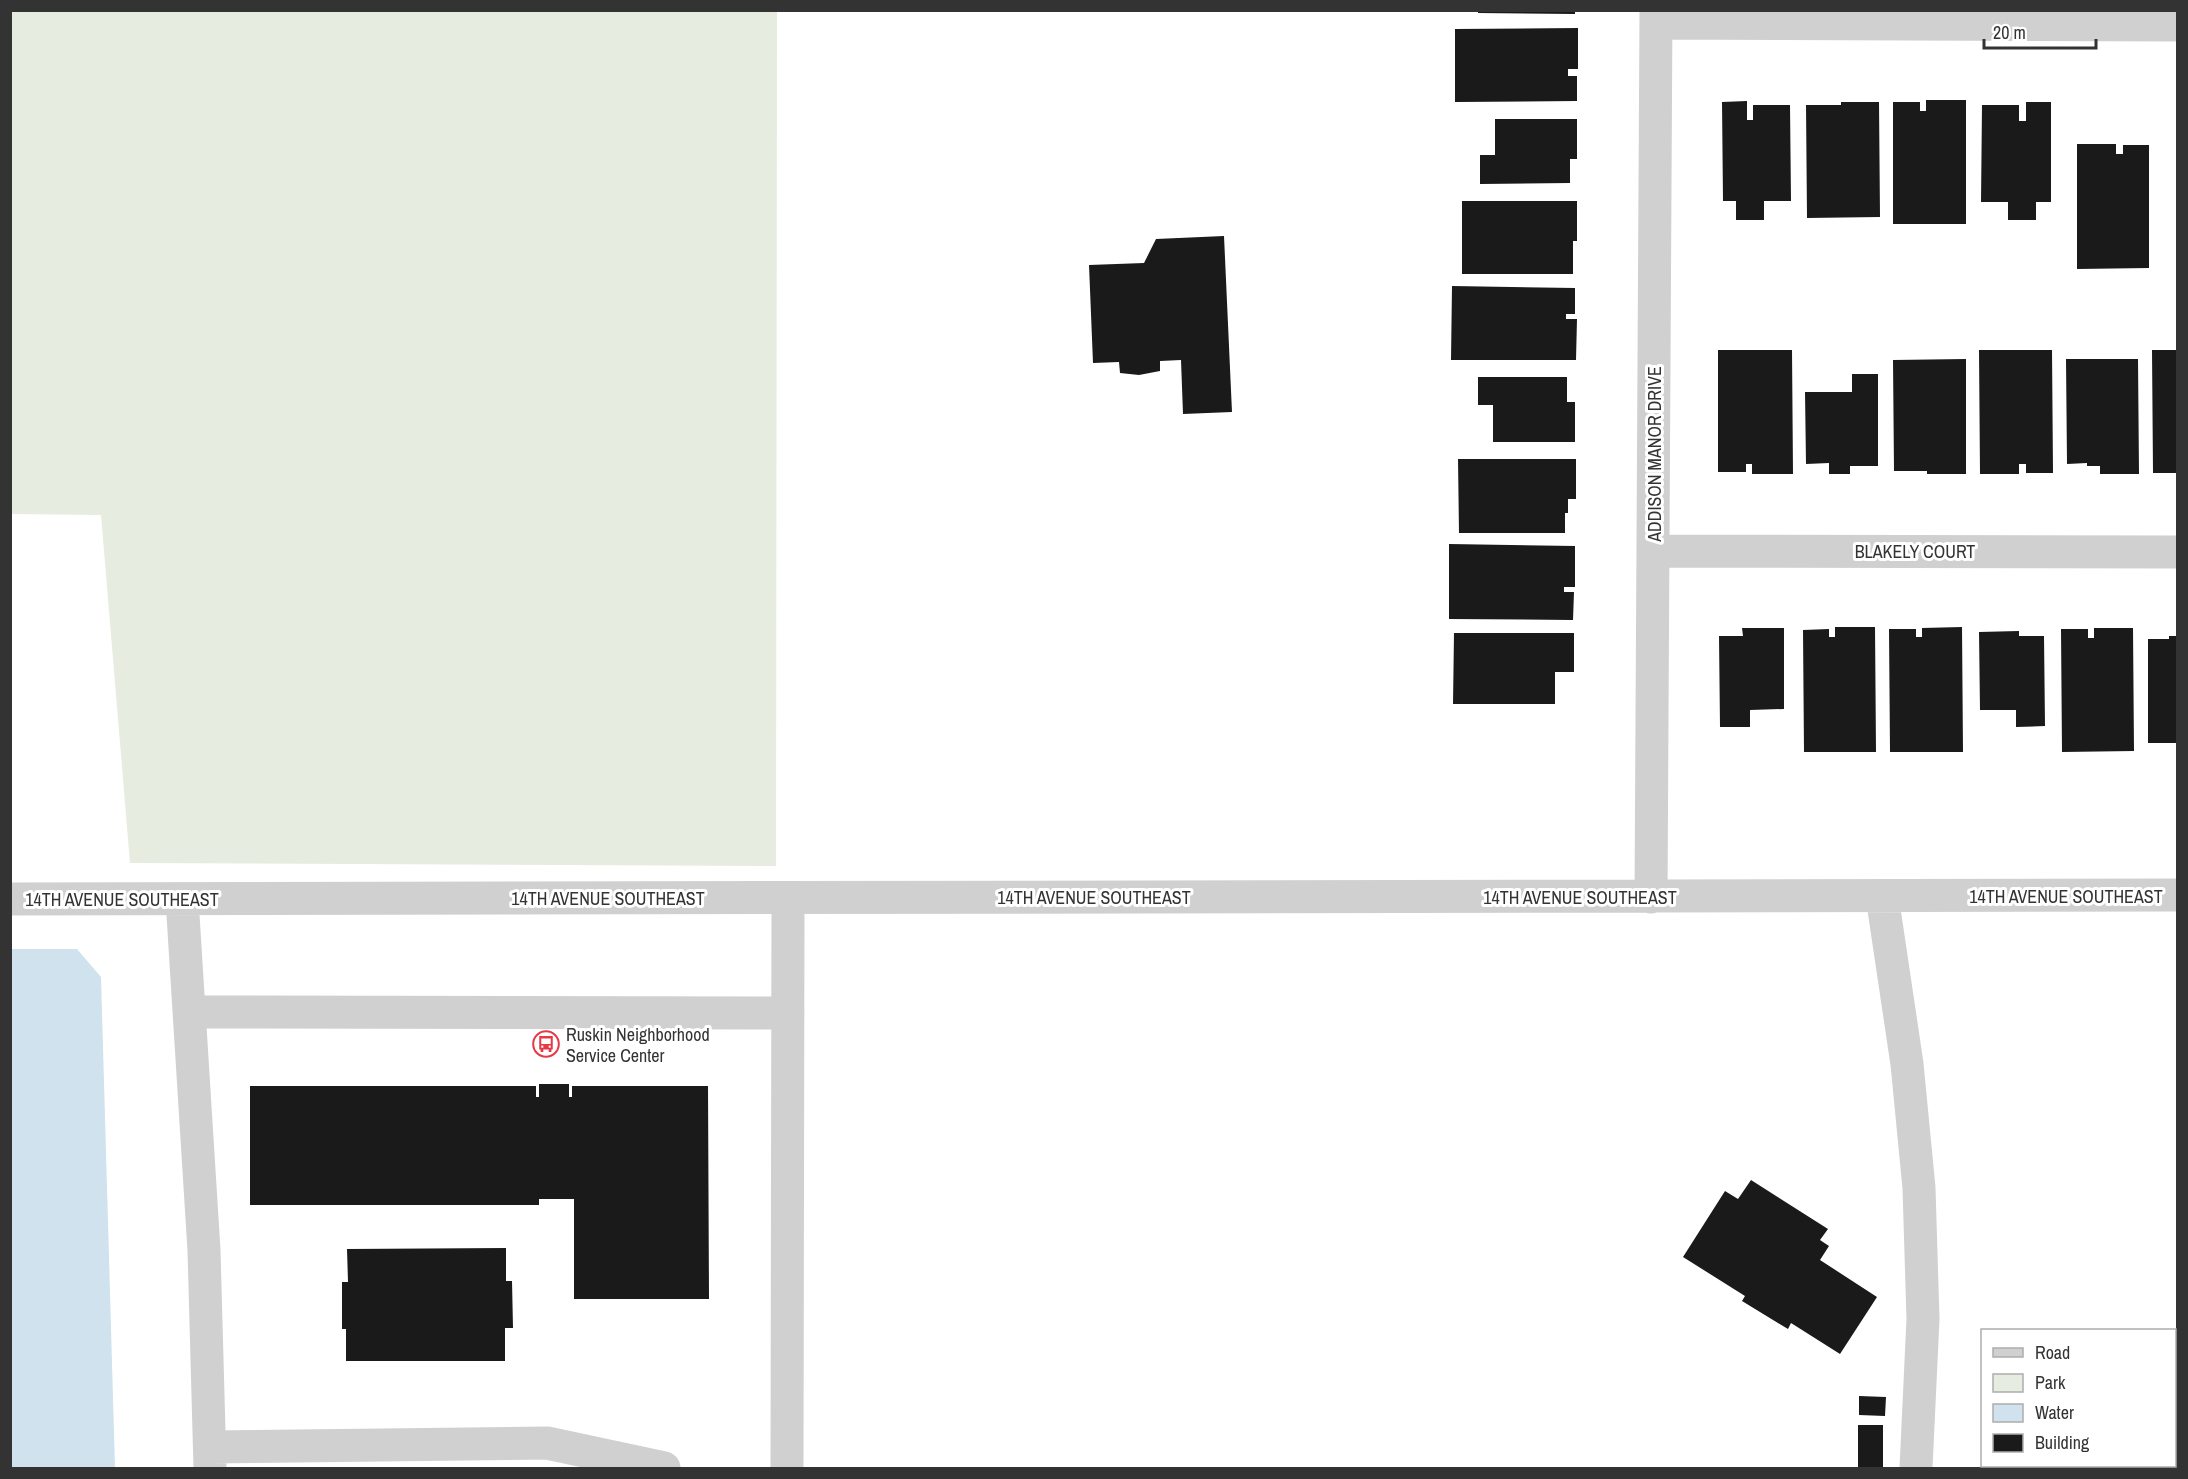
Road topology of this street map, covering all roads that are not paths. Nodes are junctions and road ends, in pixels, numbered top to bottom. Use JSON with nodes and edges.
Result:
{"nodes":[{"id":1,"x":1656,"y":17,"type":"edge"},
{"id":2,"x":2175,"y":25,"type":"dead end"},
{"id":3,"x":1653,"y":551,"type":"junction"},
{"id":4,"x":2178,"y":552,"type":"edge"},
{"id":5,"x":2178,"y":895,"type":"edge"},
{"id":6,"x":1882,"y":896,"type":"junction"},
{"id":7,"x":1652,"y":897,"type":"junction"},
{"id":8,"x":788,"y":898,"type":"junction"},
{"id":9,"x":10,"y":899,"type":"edge"},
{"id":10,"x":182,"y":899,"type":"junction"},
{"id":11,"x":189,"y":1012,"type":"junction"},
{"id":12,"x":788,"y":1013,"type":"junction"},
{"id":13,"x":210,"y":1458,"type":"edge"},
{"id":14,"x":664,"y":1468,"type":"edge"},
{"id":15,"x":787,"y":1468,"type":"edge"},
{"id":16,"x":1916,"y":1468,"type":"edge"}],
"edges":[{"from":1,"to":2,"type":"street"},
{"from":1,"to":3,"type":"street","name":"ADDISON MANOR DRIVE"},
{"from":3,"to":4,"type":"street","name":"BLAKELY COURT"},
{"from":3,"to":7,"type":"street","name":"ADDISON MANOR DRIVE"},
{"from":5,"to":6,"type":"street","name":"14TH AVENUE SOUTHEAST"},
{"from":6,"to":7,"type":"street","name":"14TH AVENUE SOUTHEAST"},
{"from":6,"to":16,"type":"street"},
{"from":7,"to":8,"type":"street","name":"14TH AVENUE SOUTHEAST"},
{"from":8,"to":10,"type":"street","name":"14TH AVENUE SOUTHEAST"},
{"from":8,"to":12,"type":"street"},
{"from":9,"to":10,"type":"street","name":"14TH AVENUE SOUTHEAST"},
{"from":10,"to":11,"type":"street"},
{"from":11,"to":12,"type":"street"},
{"from":11,"to":13,"type":"street"},
{"from":12,"to":15,"type":"street"},
{"from":13,"to":14,"type":"street"}]}
